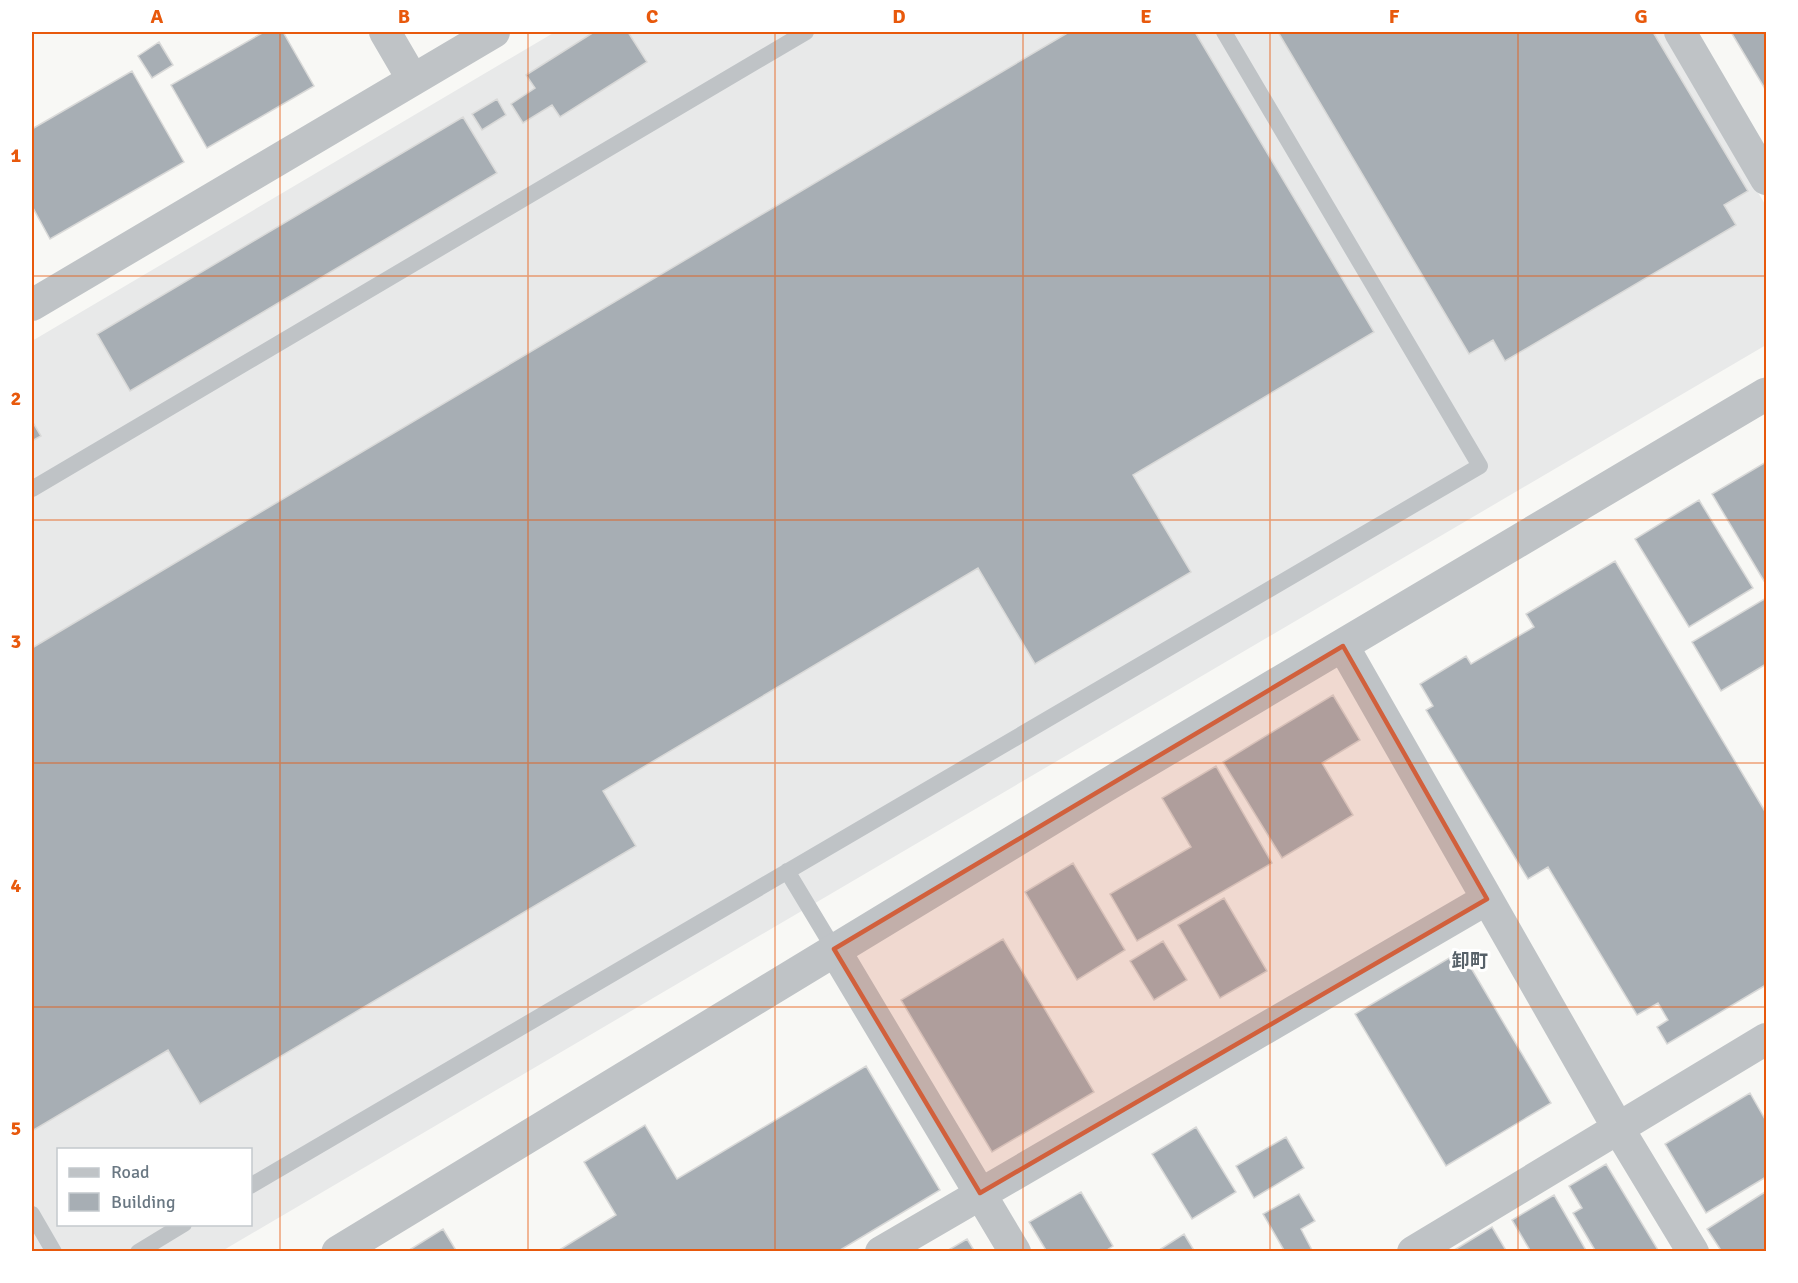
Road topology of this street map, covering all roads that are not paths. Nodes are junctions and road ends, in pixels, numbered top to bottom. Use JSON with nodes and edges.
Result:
{"nodes":[{"id":1,"x":385,"y":32,"type":"edge"},
{"id":2,"x":494,"y":32,"type":"edge"},
{"id":3,"x":806,"y":32,"type":"edge"},
{"id":4,"x":1224,"y":32,"type":"edge"},
{"id":5,"x":1680,"y":32,"type":"edge"},
{"id":6,"x":413,"y":80,"type":"junction"},
{"id":7,"x":1767,"y":179,"type":"edge"},
{"id":8,"x":32,"y":305,"type":"edge"},
{"id":9,"x":1767,"y":394,"type":"edge"},
{"id":10,"x":32,"y":489,"type":"edge"},
{"id":11,"x":1343,"y":646,"type":"junction"},
{"id":12,"x":787,"y":871,"type":"junction"},
{"id":13,"x":1487,"y":899,"type":"junction"},
{"id":14,"x":834,"y":949,"type":"junction"},
{"id":15,"x":1767,"y":1039,"type":"edge"},
{"id":16,"x":1618,"y":1128,"type":"junction"},
{"id":17,"x":252,"y":1185,"type":"edge"},
{"id":18,"x":980,"y":1192,"type":"junction"},
{"id":19,"x":32,"y":1214,"type":"edge"},
{"id":20,"x":181,"y":1226,"type":"edge"},
{"id":21,"x":54,"y":1251,"type":"edge"},
{"id":22,"x":138,"y":1251,"type":"edge"},
{"id":23,"x":338,"y":1251,"type":"edge"},
{"id":24,"x":881,"y":1251,"type":"edge"},
{"id":25,"x":1016,"y":1251,"type":"edge"},
{"id":26,"x":1413,"y":1251,"type":"edge"},
{"id":27,"x":1693,"y":1251,"type":"edge"}],
"edges":[{"from":1,"to":6,"type":"street"},
{"from":2,"to":6,"type":"street"},
{"from":3,"to":10,"type":"lane"},
{"from":4,"to":12,"type":"lane"},
{"from":5,"to":7,"type":"street"},
{"from":6,"to":8,"type":"street"},
{"from":9,"to":11,"type":"street"},
{"from":11,"to":13,"type":"street"},
{"from":11,"to":14,"type":"street"},
{"from":12,"to":14,"type":"lane"},
{"from":12,"to":17,"type":"lane"},
{"from":13,"to":16,"type":"street"},
{"from":13,"to":18,"type":"street"},
{"from":14,"to":18,"type":"street"},
{"from":14,"to":23,"type":"street"},
{"from":15,"to":16,"type":"street"},
{"from":16,"to":26,"type":"street"},
{"from":16,"to":27,"type":"street"},
{"from":18,"to":24,"type":"street"},
{"from":18,"to":25,"type":"street"},
{"from":19,"to":21,"type":"lane"},
{"from":20,"to":22,"type":"lane"}]}
